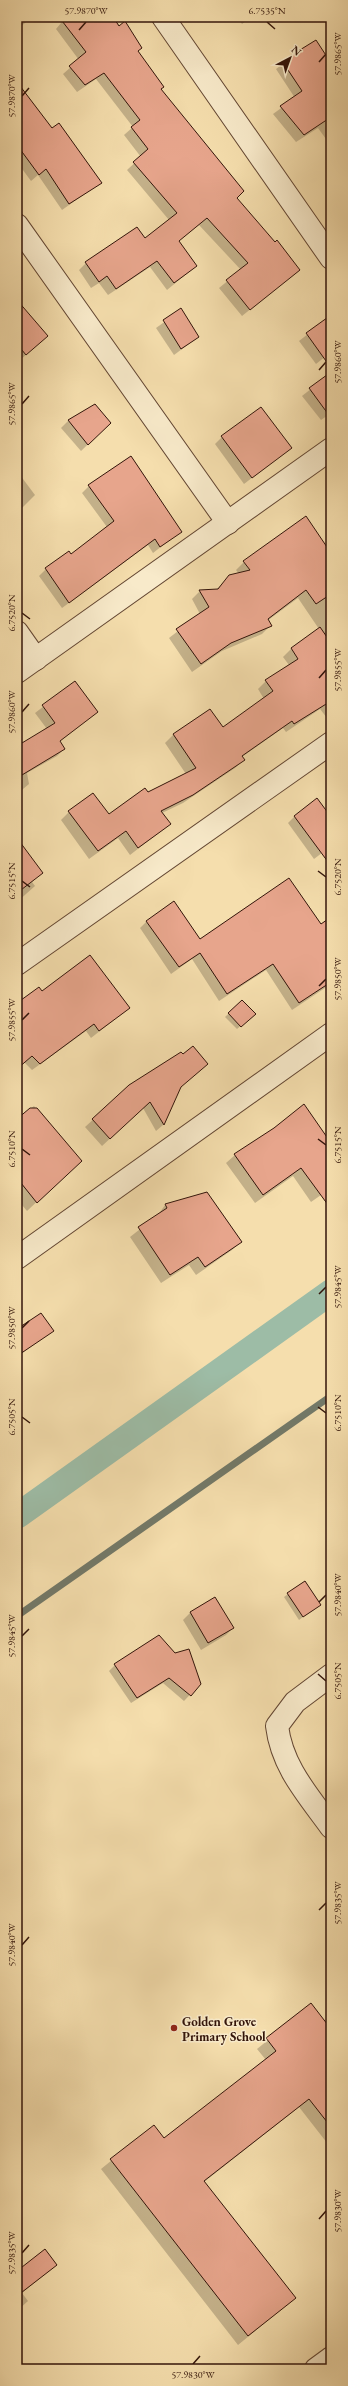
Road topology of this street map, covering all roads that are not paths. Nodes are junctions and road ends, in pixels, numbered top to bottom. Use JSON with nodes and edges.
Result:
{"nodes":[{"id":1,"x":162,"y":17,"type":"edge"},
{"id":2,"x":17,"y":225,"type":"edge"},
{"id":3,"x":331,"y":258,"type":"edge"},
{"id":4,"x":331,"y":450,"type":"edge"},
{"id":5,"x":228,"y":523,"type":"junction"},
{"id":6,"x":17,"y":632,"type":"edge"},
{"id":7,"x":36,"y":659,"type":"junction"},
{"id":8,"x":17,"y":672,"type":"edge"},
{"id":9,"x":331,"y":743,"type":"edge"},
{"id":10,"x":17,"y":964,"type":"edge"},
{"id":11,"x":331,"y":1034,"type":"edge"},
{"id":12,"x":17,"y":1258,"type":"edge"},
{"id":13,"x":331,"y":1675,"type":"edge"},
{"id":14,"x":331,"y":1827,"type":"edge"},
{"id":15,"x":331,"y":2358,"type":"edge"},
{"id":16,"x":316,"y":2369,"type":"edge"}],
"edges":[{"from":1,"to":3,"type":"street"},
{"from":2,"to":5,"type":"street"},
{"from":4,"to":5,"type":"street"},
{"from":5,"to":7,"type":"street"},
{"from":6,"to":7,"type":"street"},
{"from":7,"to":8,"type":"street"},
{"from":9,"to":10,"type":"street"},
{"from":11,"to":12,"type":"street"},
{"from":13,"to":14,"type":"street"},
{"from":15,"to":16,"type":"street"}]}
